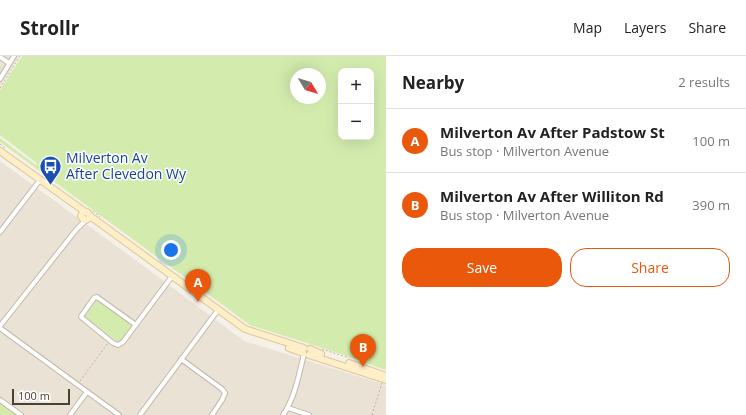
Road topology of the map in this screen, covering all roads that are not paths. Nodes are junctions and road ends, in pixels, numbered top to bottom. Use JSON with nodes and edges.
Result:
{"nodes":[{"id":1,"x":14,"y":56,"type":"edge"},
{"id":2,"x":0,"y":57,"type":"edge"},
{"id":3,"x":9,"y":63,"type":"junction"},
{"id":4,"x":0,"y":79,"type":"edge"},
{"id":5,"x":3,"y":151,"type":"edge"},
{"id":6,"x":0,"y":155,"type":"edge"},
{"id":7,"x":40,"y":182,"type":"junction"},
{"id":8,"x":86,"y":215,"type":"junction"},
{"id":9,"x":0,"y":232,"type":"edge"},
{"id":10,"x":171,"y":278,"type":"junction"},
{"id":11,"x":217,"y":311,"type":"junction"},
{"id":12,"x":136,"y":325,"type":"junction"},
{"id":13,"x":0,"y":327,"type":"edge"},
{"id":14,"x":306,"y":353,"type":"junction"},
{"id":15,"x":181,"y":359,"type":"junction"},
{"id":16,"x":385,"y":378,"type":"edge"},
{"id":17,"x":87,"y":392,"type":"junction"},
{"id":18,"x":0,"y":400,"type":"edge"},
{"id":19,"x":288,"y":408,"type":"junction"},
{"id":20,"x":21,"y":415,"type":"edge"},
{"id":21,"x":70,"y":415,"type":"edge"},
{"id":22,"x":119,"y":415,"type":"edge"},
{"id":23,"x":140,"y":415,"type":"edge"},
{"id":24,"x":212,"y":415,"type":"edge"},
{"id":25,"x":283,"y":415,"type":"edge"},
{"id":26,"x":309,"y":415,"type":"edge"}],
"edges":[{"from":1,"to":3,"type":"street"},
{"from":2,"to":3,"type":"street"},
{"from":3,"to":4,"type":"street"},
{"from":5,"to":7,"type":"street"},
{"from":6,"to":7,"type":"street"},
{"from":7,"to":8,"type":"street"},
{"from":7,"to":9,"type":"street"},
{"from":8,"to":10,"type":"street"},
{"from":8,"to":13,"type":"street"},
{"from":10,"to":11,"type":"street"},
{"from":10,"to":12,"type":"street"},
{"from":11,"to":14,"type":"street"},
{"from":11,"to":15,"type":"street"},
{"from":12,"to":12,"type":"street"},
{"from":13,"to":17,"type":"street"},
{"from":14,"to":16,"type":"street"},
{"from":14,"to":19,"type":"street"},
{"from":15,"to":23,"type":"street"},
{"from":15,"to":24,"type":"street"},
{"from":17,"to":21,"type":"street"},
{"from":17,"to":22,"type":"street"},
{"from":18,"to":20,"type":"street"},
{"from":19,"to":25,"type":"street"},
{"from":19,"to":26,"type":"street"}]}
